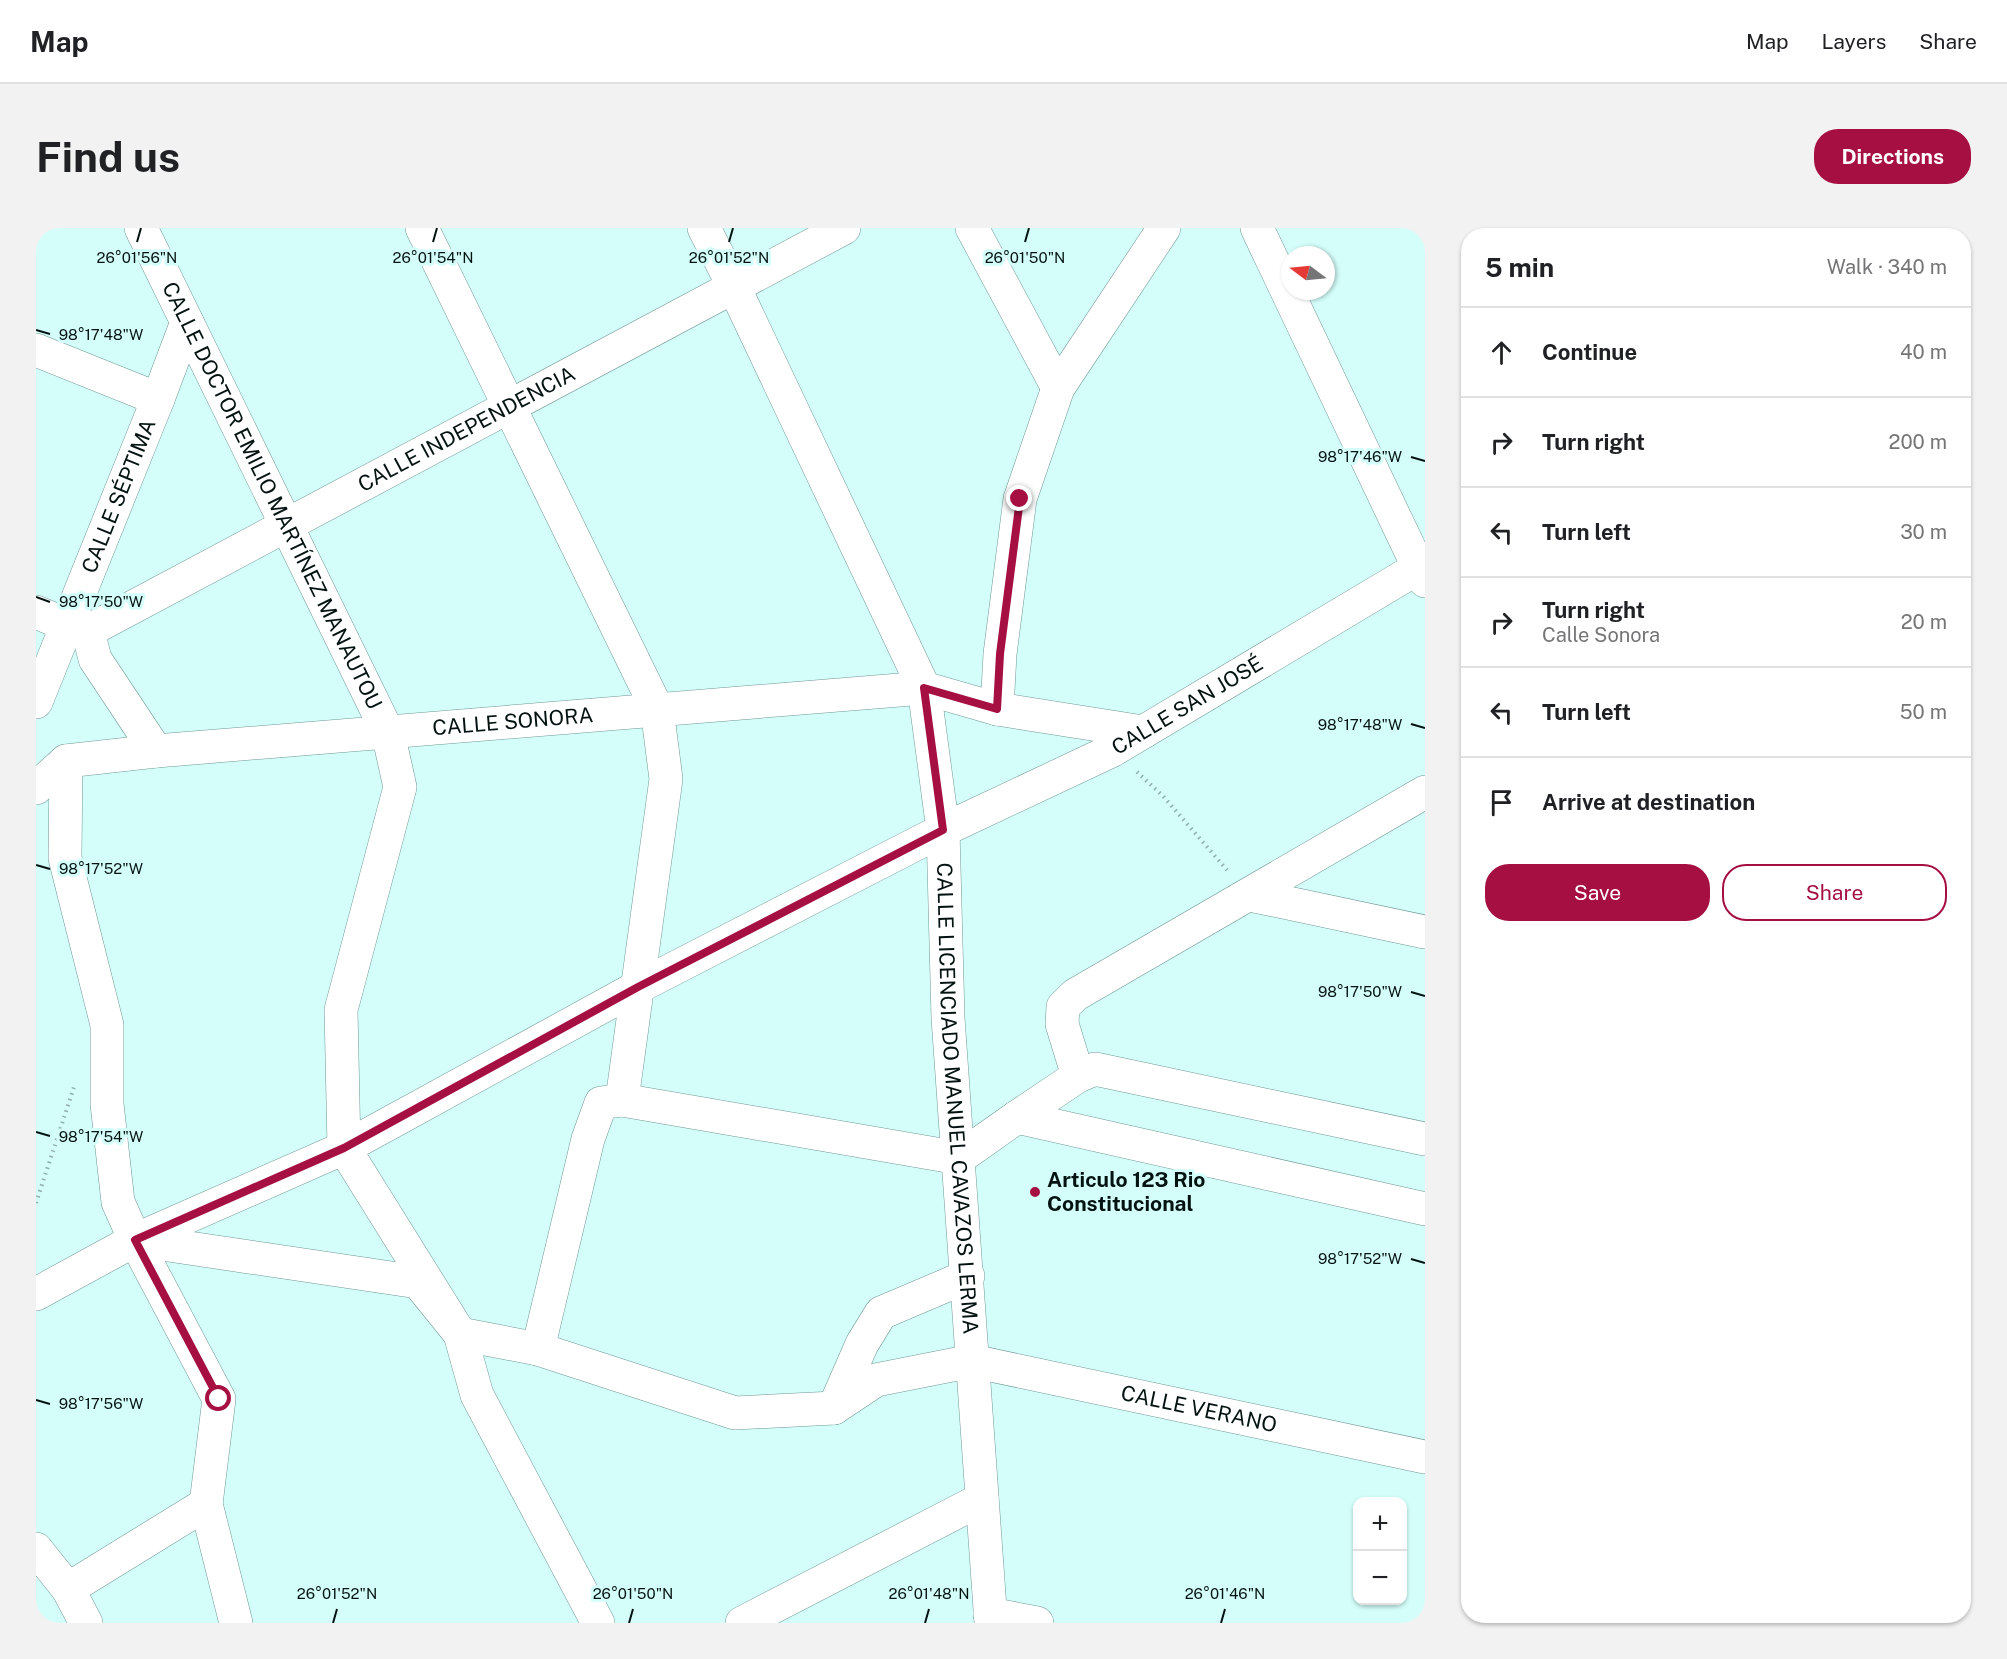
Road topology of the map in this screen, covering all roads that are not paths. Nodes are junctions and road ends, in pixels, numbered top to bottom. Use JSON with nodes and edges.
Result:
{"nodes":[{"id":1,"x":141,"y":228,"type":"edge"},
{"id":2,"x":422,"y":228,"type":"edge"},
{"id":3,"x":704,"y":228,"type":"edge"},
{"id":4,"x":844,"y":228,"type":"edge"},
{"id":5,"x":972,"y":228,"type":"edge"},
{"id":6,"x":1164,"y":228,"type":"edge"},
{"id":7,"x":1257,"y":228,"type":"edge"},
{"id":8,"x":734,"y":287,"type":"junction"},
{"id":9,"x":187,"y":322,"type":"junction"},
{"id":10,"x":36,"y":350,"type":"edge"},
{"id":11,"x":1059,"y":388,"type":"junction"},
{"id":12,"x":158,"y":399,"type":"junction"},
{"id":13,"x":509,"y":407,"type":"junction"},
{"id":14,"x":286,"y":525,"type":"junction"},
{"id":15,"x":1423,"y":572,"type":"edge"},
{"id":16,"x":36,"y":612,"type":"edge"},
{"id":17,"x":77,"y":628,"type":"junction"},
{"id":18,"x":924,"y":688,"type":"junction"},
{"id":19,"x":36,"y":702,"type":"edge"},
{"id":20,"x":657,"y":709,"type":"junction"},
{"id":21,"x":997,"y":709,"type":"junction"},
{"id":22,"x":1143,"y":732,"type":"junction"},
{"id":23,"x":388,"y":733,"type":"junction"},
{"id":24,"x":156,"y":751,"type":"junction"},
{"id":25,"x":66,"y":761,"type":"junction"},
{"id":26,"x":36,"y":788,"type":"edge"},
{"id":27,"x":1425,"y":792,"type":"edge"},
{"id":28,"x":943,"y":830,"type":"junction"},
{"id":29,"x":1250,"y":895,"type":"junction"},
{"id":30,"x":1425,"y":932,"type":"edge"},
{"id":31,"x":638,"y":987,"type":"junction"},
{"id":32,"x":1078,"y":1076,"type":"junction"},
{"id":33,"x":622,"y":1100,"type":"junction"},
{"id":34,"x":1017,"y":1117,"type":"junction"},
{"id":35,"x":1425,"y":1140,"type":"edge"},
{"id":36,"x":344,"y":1148,"type":"junction"},
{"id":37,"x":959,"y":1158,"type":"junction"},
{"id":38,"x":1425,"y":1209,"type":"edge"},
{"id":39,"x":135,"y":1240,"type":"junction"},
{"id":40,"x":968,"y":1276,"type":"junction"},
{"id":41,"x":36,"y":1294,"type":"edge"},
{"id":42,"x":460,"y":1334,"type":"junction"},
{"id":43,"x":538,"y":1349,"type":"junction"},
{"id":44,"x":972,"y":1361,"type":"junction"},
{"id":45,"x":834,"y":1408,"type":"junction"},
{"id":46,"x":1425,"y":1457,"type":"edge"},
{"id":47,"x":982,"y":1499,"type":"junction"},
{"id":48,"x":206,"y":1504,"type":"junction"},
{"id":49,"x":36,"y":1549,"type":"edge"},
{"id":50,"x":68,"y":1589,"type":"junction"},
{"id":51,"x":991,"y":1618,"type":"edge"},
{"id":52,"x":86,"y":1623,"type":"edge"},
{"id":53,"x":236,"y":1623,"type":"edge"},
{"id":54,"x":598,"y":1623,"type":"edge"},
{"id":55,"x":742,"y":1623,"type":"edge"},
{"id":56,"x":1037,"y":1623,"type":"edge"}],
"edges":[{"from":1,"to":9,"type":"street","name":"CALLE DOCTOR EMILIO MARTÍNEZ MANAUTOU"},
{"from":2,"to":13,"type":"street"},
{"from":3,"to":8,"type":"street","name":"CALLE LICENCIADO MANUEL CAVAZOS LERMA"},
{"from":4,"to":8,"type":"street","name":"CALLE INDEPENDENCIA"},
{"from":5,"to":11,"type":"street"},
{"from":6,"to":11,"type":"street"},
{"from":7,"to":15,"type":"street"},
{"from":8,"to":13,"type":"street","name":"CALLE INDEPENDENCIA"},
{"from":8,"to":18,"type":"street","name":"CALLE LICENCIADO MANUEL CAVAZOS LERMA"},
{"from":9,"to":12,"type":"street","name":"CALLE SÉPTIMA"},
{"from":9,"to":14,"type":"street","name":"CALLE DOCTOR EMILIO MARTÍNEZ MANAUTOU"},
{"from":10,"to":12,"type":"street"},
{"from":11,"to":21,"type":"street"},
{"from":12,"to":17,"type":"street","name":"CALLE SÉPTIMA"},
{"from":13,"to":14,"type":"street","name":"CALLE INDEPENDENCIA"},
{"from":13,"to":20,"type":"street"},
{"from":14,"to":17,"type":"street","name":"CALLE INDEPENDENCIA"},
{"from":14,"to":23,"type":"street","name":"CALLE DOCTOR EMILIO MARTÍNEZ MANAUTOU"},
{"from":15,"to":22,"type":"street","name":"CALLE SAN JOSÉ"},
{"from":16,"to":17,"type":"street"},
{"from":17,"to":19,"type":"street","name":"CALLE SÉPTIMA"},
{"from":17,"to":24,"type":"street"},
{"from":18,"to":20,"type":"street","name":"CALLE SONORA"},
{"from":18,"to":21,"type":"street","name":"CALLE SONORA"},
{"from":18,"to":28,"type":"street","name":"CALLE LICENCIADO MANUEL CAVAZOS LERMA"},
{"from":20,"to":23,"type":"street","name":"CALLE SONORA"},
{"from":20,"to":31,"type":"street"},
{"from":21,"to":22,"type":"street","name":"CALLE SONORA"},
{"from":22,"to":28,"type":"street","name":"CALLE SAN JOSÉ"},
{"from":23,"to":24,"type":"street","name":"CALLE SONORA"},
{"from":23,"to":36,"type":"street","name":"CALLE DOCTOR EMILIO MARTÍNEZ MANAUTOU"},
{"from":24,"to":25,"type":"street","name":"CALLE SONORA"},
{"from":25,"to":26,"type":"street"},
{"from":25,"to":39,"type":"street"},
{"from":27,"to":29,"type":"street"},
{"from":28,"to":31,"type":"street","name":"CALLE SAN JOSÉ"},
{"from":28,"to":37,"type":"street","name":"CALLE LICENCIADO MANUEL CAVAZOS LERMA"},
{"from":29,"to":30,"type":"street"},
{"from":29,"to":32,"type":"street"},
{"from":31,"to":33,"type":"street"},
{"from":31,"to":36,"type":"street","name":"CALLE SAN JOSÉ"},
{"from":32,"to":34,"type":"street"},
{"from":32,"to":35,"type":"street"},
{"from":33,"to":37,"type":"street"},
{"from":33,"to":43,"type":"street"},
{"from":34,"to":37,"type":"street"},
{"from":34,"to":38,"type":"street"},
{"from":36,"to":39,"type":"street","name":"CALLE SAN JOSÉ"},
{"from":36,"to":42,"type":"street"},
{"from":37,"to":40,"type":"street","name":"CALLE LICENCIADO MANUEL CAVAZOS LERMA"},
{"from":39,"to":41,"type":"street","name":"CALLE SAN JOSÉ"},
{"from":39,"to":42,"type":"street"},
{"from":39,"to":48,"type":"street"},
{"from":40,"to":44,"type":"street","name":"CALLE LICENCIADO MANUEL CAVAZOS LERMA"},
{"from":40,"to":45,"type":"street"},
{"from":42,"to":43,"type":"street"},
{"from":42,"to":54,"type":"street"},
{"from":43,"to":45,"type":"street"},
{"from":44,"to":45,"type":"street"},
{"from":44,"to":46,"type":"street","name":"CALLE VERANO"},
{"from":44,"to":47,"type":"street","name":"CALLE LICENCIADO MANUEL CAVAZOS LERMA"},
{"from":47,"to":51,"type":"street","name":"CALLE LICENCIADO MANUEL CAVAZOS LERMA"},
{"from":47,"to":55,"type":"street"},
{"from":48,"to":50,"type":"street"},
{"from":48,"to":53,"type":"street"},
{"from":49,"to":50,"type":"street"},
{"from":50,"to":52,"type":"street"},
{"from":51,"to":56,"type":"street"}]}
